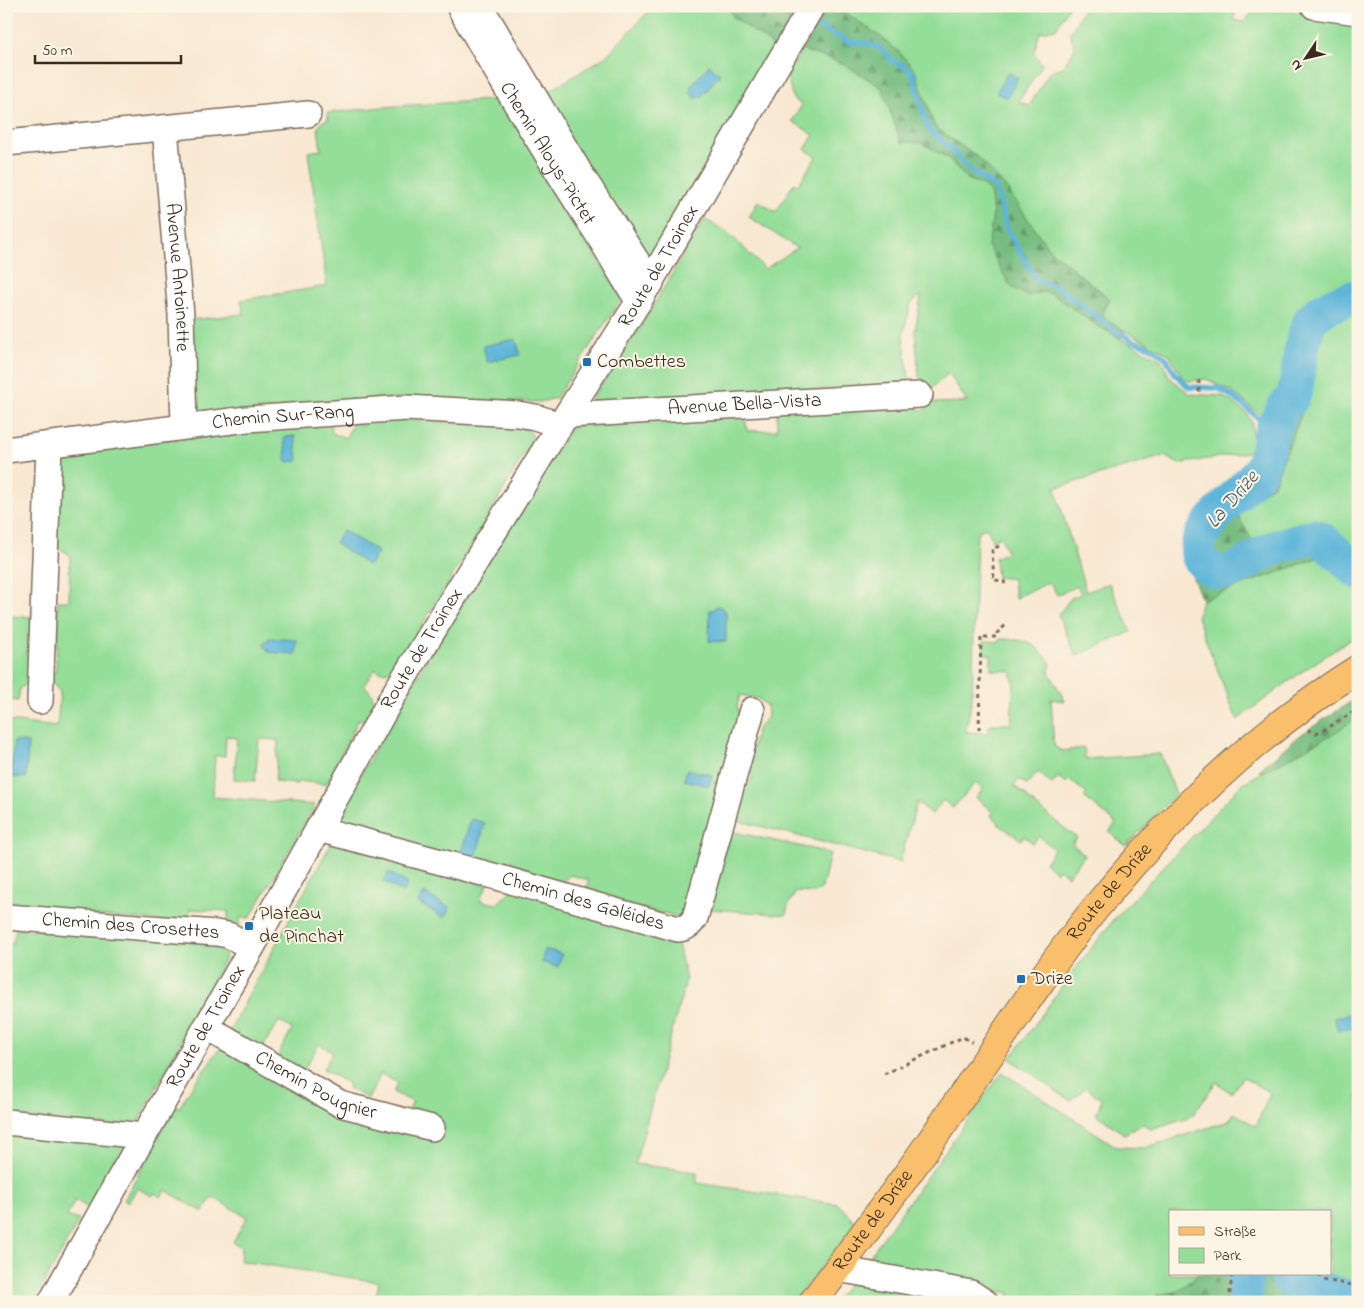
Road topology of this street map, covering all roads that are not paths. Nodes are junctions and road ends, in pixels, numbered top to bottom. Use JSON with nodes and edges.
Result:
{"nodes":[{"id":1,"x":459,"y":6,"type":"edge"},
{"id":2,"x":480,"y":6,"type":"edge"},
{"id":3,"x":812,"y":6,"type":"edge"},
{"id":4,"x":1314,"y":6,"type":"edge"},
{"id":5,"x":1351,"y":11,"type":"edge"},
{"id":6,"x":308,"y":114,"type":"dead end"},
{"id":7,"x":165,"y":128,"type":"junction"},
{"id":8,"x":6,"y":143,"type":"edge"},
{"id":9,"x":645,"y":292,"type":"junction"},
{"id":10,"x":920,"y":395,"type":"dead end"},
{"id":11,"x":563,"y":420,"type":"junction"},
{"id":12,"x":184,"y":426,"type":"junction"},
{"id":13,"x":49,"y":445,"type":"junction"},
{"id":14,"x":6,"y":450,"type":"edge"},
{"id":15,"x":1354,"y":672,"type":"edge"},
{"id":16,"x":40,"y":701,"type":"dead end"},
{"id":17,"x":752,"y":710,"type":"dead end"},
{"id":18,"x":318,"y":829,"type":"junction"},
{"id":19,"x":6,"y":918,"type":"edge"},
{"id":20,"x":252,"y":946,"type":"junction"},
{"id":21,"x":206,"y":1028,"type":"junction"},
{"id":22,"x":6,"y":1122,"type":"edge"},
{"id":23,"x":432,"y":1128,"type":"dead end"},
{"id":24,"x":143,"y":1136,"type":"junction"},
{"id":25,"x":838,"y":1269,"type":"junction"},
{"id":26,"x":51,"y":1302,"type":"edge"},
{"id":27,"x":813,"y":1302,"type":"edge"},
{"id":28,"x":985,"y":1302,"type":"edge"}],
"edges":[{"from":1,"to":9,"type":"street","name":"Chemin Aloys-Pictet"},
{"from":2,"to":9,"type":"street"},
{"from":3,"to":9,"type":"street","name":"Route de Troinex"},
{"from":4,"to":5,"type":"street"},
{"from":6,"to":7,"type":"street"},
{"from":7,"to":8,"type":"street"},
{"from":7,"to":12,"type":"street","name":"Avenue Antoinette"},
{"from":9,"to":11,"type":"street","name":"Route de Troinex"},
{"from":10,"to":11,"type":"street","name":"Avenue Bella-Vista"},
{"from":11,"to":12,"type":"street","name":"Chemin Sur-Rang"},
{"from":11,"to":18,"type":"street","name":"Route de Troinex"},
{"from":12,"to":13,"type":"street","name":"Chemin Sur-Rang"},
{"from":13,"to":14,"type":"street","name":"Chemin Sur-Rang"},
{"from":13,"to":16,"type":"street"},
{"from":15,"to":25,"type":"main road","name":"Route de Drize"},
{"from":17,"to":18,"type":"street","name":"Chemin des Galéides"},
{"from":18,"to":20,"type":"street","name":"Route de Troinex"},
{"from":19,"to":20,"type":"street","name":"Chemin des Crosettes"},
{"from":20,"to":21,"type":"street","name":"Route de Troinex"},
{"from":21,"to":23,"type":"street","name":"Chemin Pougnier"},
{"from":21,"to":24,"type":"street","name":"Route de Troinex"},
{"from":22,"to":24,"type":"street"},
{"from":24,"to":26,"type":"street","name":"Route de Troinex"},
{"from":25,"to":27,"type":"main road","name":"Route de Drize"},
{"from":25,"to":28,"type":"street"}]}
